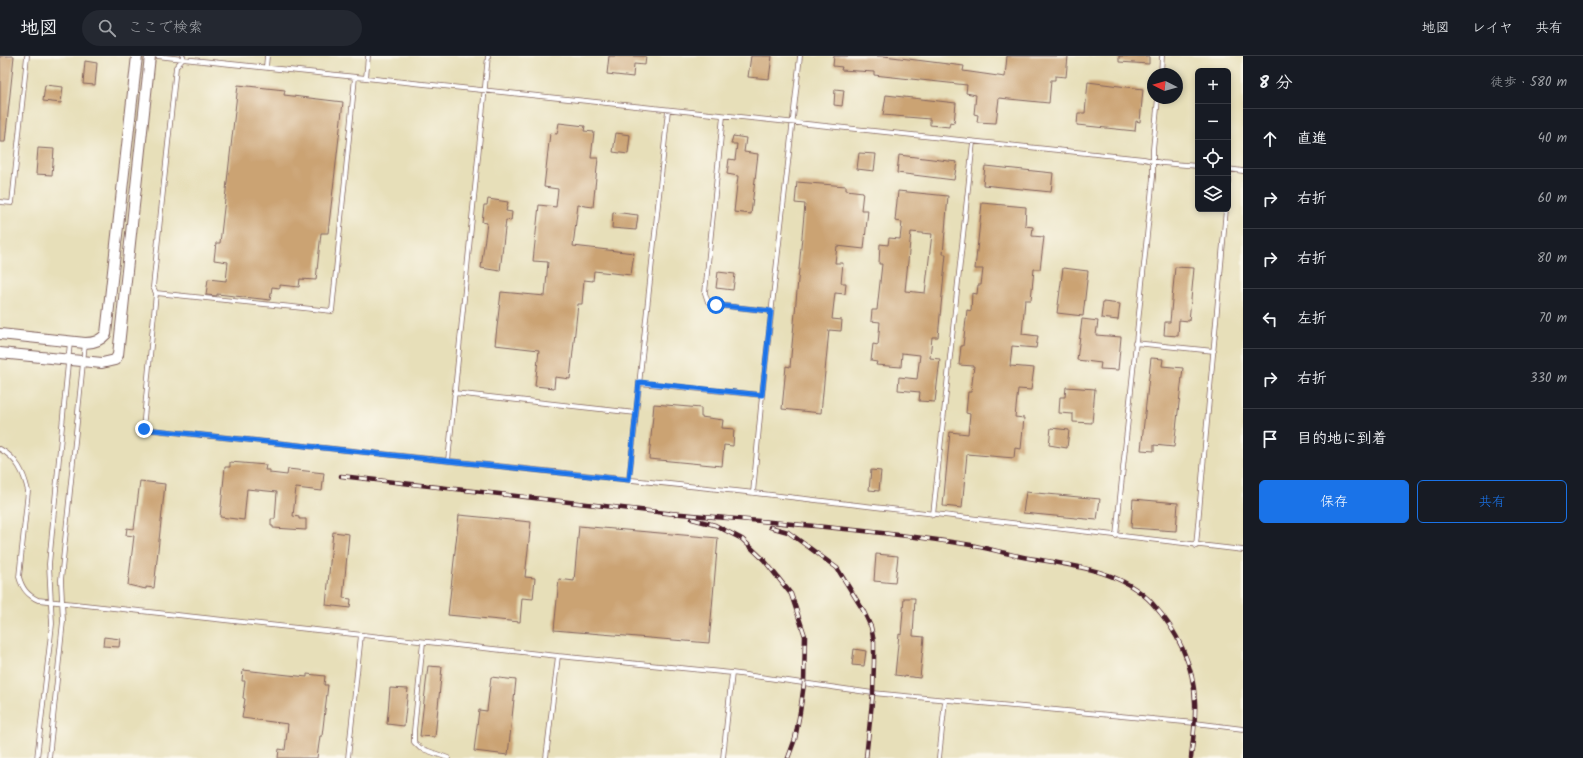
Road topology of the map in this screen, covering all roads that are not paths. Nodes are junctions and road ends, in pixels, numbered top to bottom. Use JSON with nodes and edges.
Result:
{"nodes":[{"id":1,"x":27,"y":56,"type":"edge"},
{"id":2,"x":136,"y":56,"type":"edge"},
{"id":3,"x":150,"y":56,"type":"edge"},
{"id":4,"x":157,"y":56,"type":"edge"},
{"id":5,"x":267,"y":56,"type":"edge"},
{"id":6,"x":368,"y":56,"type":"edge"},
{"id":7,"x":488,"y":56,"type":"edge"},
{"id":8,"x":800,"y":56,"type":"edge"},
{"id":9,"x":1162,"y":56,"type":"edge"},
{"id":10,"x":183,"y":57,"type":"edge"},
{"id":11,"x":266,"y":67,"type":"junction"},
{"id":12,"x":1161,"y":68,"type":"edge"},
{"id":13,"x":355,"y":77,"type":"junction"},
{"id":14,"x":366,"y":78,"type":"junction"},
{"id":15,"x":485,"y":90,"type":"junction"},
{"id":16,"x":1158,"y":104,"type":"edge"},
{"id":17,"x":668,"y":110,"type":"junction"},
{"id":18,"x":724,"y":116,"type":"junction"},
{"id":19,"x":792,"y":123,"type":"junction"},
{"id":20,"x":973,"y":142,"type":"junction"},
{"id":21,"x":1153,"y":161,"type":"junction"},
{"id":22,"x":1195,"y":166,"type":"edge"},
{"id":23,"x":1231,"y":169,"type":"edge"},
{"id":24,"x":1243,"y":171,"type":"edge"},
{"id":25,"x":0,"y":202,"type":"edge"},
{"id":26,"x":1226,"y":212,"type":"edge"},
{"id":27,"x":156,"y":293,"type":"junction"},
{"id":28,"x":771,"y":311,"type":"junction"},
{"id":29,"x":0,"y":334,"type":"edge"},
{"id":30,"x":70,"y":341,"type":"junction"},
{"id":31,"x":85,"y":343,"type":"junction"},
{"id":32,"x":1134,"y":343,"type":"junction"},
{"id":33,"x":1214,"y":351,"type":"junction"},
{"id":34,"x":0,"y":353,"type":"edge"},
{"id":35,"x":69,"y":361,"type":"junction"},
{"id":36,"x":83,"y":362,"type":"junction"},
{"id":37,"x":639,"y":382,"type":"junction"},
{"id":38,"x":454,"y":393,"type":"junction"},
{"id":39,"x":762,"y":395,"type":"junction"},
{"id":40,"x":636,"y":413,"type":"junction"},
{"id":41,"x":0,"y":449,"type":"edge"},
{"id":42,"x":448,"y":461,"type":"junction"},
{"id":43,"x":629,"y":480,"type":"junction"},
{"id":44,"x":753,"y":493,"type":"junction"},
{"id":45,"x":933,"y":515,"type":"junction"},
{"id":46,"x":1116,"y":536,"type":"junction"},
{"id":47,"x":1196,"y":546,"type":"junction"},
{"id":48,"x":1243,"y":550,"type":"edge"},
{"id":49,"x":50,"y":602,"type":"junction"},
{"id":50,"x":62,"y":603,"type":"junction"},
{"id":51,"x":361,"y":635,"type":"junction"},
{"id":52,"x":423,"y":642,"type":"junction"},
{"id":53,"x":558,"y":656,"type":"junction"},
{"id":54,"x":732,"y":673,"type":"junction"},
{"id":55,"x":945,"y":701,"type":"junction"},
{"id":56,"x":1243,"y":729,"type":"edge"},
{"id":57,"x":37,"y":758,"type":"edge"},
{"id":58,"x":49,"y":758,"type":"edge"},
{"id":59,"x":348,"y":758,"type":"edge"},
{"id":60,"x":448,"y":758,"type":"edge"},
{"id":61,"x":546,"y":758,"type":"edge"},
{"id":62,"x":723,"y":758,"type":"edge"},
{"id":63,"x":939,"y":758,"type":"edge"}],
"edges":[{"from":1,"to":25,"type":"lane"},
{"from":2,"to":31,"type":"street"},
{"from":3,"to":36,"type":"street"},
{"from":4,"to":10,"type":"lane"},
{"from":5,"to":11,"type":"lane"},
{"from":6,"to":14,"type":"lane"},
{"from":7,"to":15,"type":"lane"},
{"from":8,"to":19,"type":"lane"},
{"from":9,"to":12,"type":"lane"},
{"from":10,"to":11,"type":"lane"},
{"from":10,"to":27,"type":"lane"},
{"from":11,"to":13,"type":"lane"},
{"from":13,"to":14,"type":"lane"},
{"from":13,"to":27,"type":"lane"},
{"from":14,"to":15,"type":"lane"},
{"from":15,"to":17,"type":"lane"},
{"from":15,"to":38,"type":"lane"},
{"from":16,"to":21,"type":"lane"},
{"from":17,"to":18,"type":"lane"},
{"from":17,"to":37,"type":"lane"},
{"from":18,"to":19,"type":"lane"},
{"from":18,"to":28,"type":"lane"},
{"from":19,"to":20,"type":"lane"},
{"from":19,"to":28,"type":"lane"},
{"from":20,"to":21,"type":"lane"},
{"from":20,"to":45,"type":"lane"},
{"from":21,"to":22,"type":"lane"},
{"from":21,"to":32,"type":"lane"},
{"from":23,"to":24,"type":"lane"},
{"from":26,"to":33,"type":"lane"},
{"from":27,"to":42,"type":"lane"},
{"from":28,"to":39,"type":"lane"},
{"from":29,"to":30,"type":"street"},
{"from":30,"to":31,"type":"street"},
{"from":30,"to":35,"type":"lane"},
{"from":31,"to":36,"type":"lane"},
{"from":32,"to":33,"type":"lane"},
{"from":32,"to":46,"type":"lane"},
{"from":33,"to":47,"type":"lane"},
{"from":34,"to":35,"type":"street"},
{"from":35,"to":36,"type":"street"},
{"from":35,"to":49,"type":"lane"},
{"from":36,"to":50,"type":"lane"},
{"from":37,"to":39,"type":"lane"},
{"from":37,"to":40,"type":"lane"},
{"from":38,"to":40,"type":"lane"},
{"from":38,"to":42,"type":"lane"},
{"from":39,"to":44,"type":"lane"},
{"from":40,"to":43,"type":"lane"},
{"from":41,"to":49,"type":"lane"},
{"from":42,"to":43,"type":"lane"},
{"from":43,"to":44,"type":"lane"},
{"from":44,"to":45,"type":"lane"},
{"from":45,"to":46,"type":"lane"},
{"from":46,"to":47,"type":"lane"},
{"from":47,"to":48,"type":"lane"},
{"from":49,"to":50,"type":"lane"},
{"from":49,"to":57,"type":"lane"},
{"from":50,"to":51,"type":"lane"},
{"from":50,"to":58,"type":"lane"},
{"from":51,"to":52,"type":"lane"},
{"from":51,"to":59,"type":"lane"},
{"from":52,"to":53,"type":"lane"},
{"from":52,"to":60,"type":"lane"},
{"from":53,"to":54,"type":"lane"},
{"from":53,"to":61,"type":"lane"},
{"from":54,"to":55,"type":"lane"},
{"from":54,"to":62,"type":"lane"},
{"from":55,"to":56,"type":"lane"},
{"from":55,"to":63,"type":"lane"}]}
